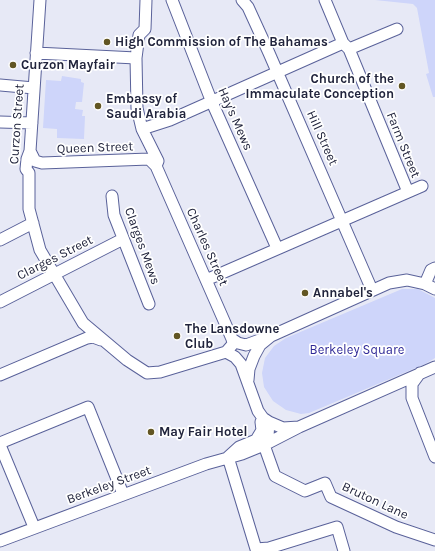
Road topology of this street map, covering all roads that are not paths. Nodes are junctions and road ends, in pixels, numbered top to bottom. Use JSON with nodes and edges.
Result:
{"nodes":[{"id":1,"x":40,"y":0,"type":"edge"},
{"id":2,"x":146,"y":0,"type":"edge"},
{"id":3,"x":172,"y":0,"type":"edge"},
{"id":4,"x":242,"y":0,"type":"edge"},
{"id":5,"x":325,"y":0,"type":"edge"},
{"id":6,"x":397,"y":29,"type":"dead end"},
{"id":7,"x":346,"y":46,"type":"junction"},
{"id":8,"x":36,"y":53,"type":"junction"},
{"id":9,"x":136,"y":58,"type":"junction"},
{"id":10,"x":278,"y":72,"type":"junction"},
{"id":11,"x":0,"y":85,"type":"edge"},
{"id":12,"x":34,"y":88,"type":"junction"},
{"id":13,"x":211,"y":100,"type":"junction"},
{"id":14,"x":0,"y":122,"type":"edge"},
{"id":15,"x":32,"y":124,"type":"junction"},
{"id":16,"x":142,"y":129,"type":"junction"},
{"id":17,"x":30,"y":151,"type":"junction"},
{"id":18,"x":152,"y":162,"type":"junction"},
{"id":19,"x":42,"y":164,"type":"junction"},
{"id":20,"x":29,"y":172,"type":"junction"},
{"id":21,"x":422,"y":186,"type":"dead end"},
{"id":22,"x":408,"y":192,"type":"junction"},
{"id":23,"x":112,"y":196,"type":"dead end"},
{"id":24,"x":343,"y":220,"type":"junction"},
{"id":25,"x":33,"y":223,"type":"junction"},
{"id":26,"x":123,"y":239,"type":"junction"},
{"id":27,"x":0,"y":240,"type":"edge"},
{"id":28,"x":277,"y":248,"type":"junction"},
{"id":29,"x":435,"y":268,"type":"edge"},
{"id":30,"x":54,"y":274,"type":"junction"},
{"id":31,"x":206,"y":280,"type":"junction"},
{"id":32,"x":430,"y":286,"type":"edge"},
{"id":33,"x":372,"y":290,"type":"junction"},
{"id":34,"x":0,"y":302,"type":"edge"},
{"id":35,"x":149,"y":304,"type":"dead end"},
{"id":36,"x":271,"y":336,"type":"junction"},
{"id":37,"x":232,"y":339,"type":"junction"},
{"id":38,"x":104,"y":341,"type":"junction"},
{"id":39,"x":226,"y":352,"type":"junction"},
{"id":40,"x":435,"y":367,"type":"edge"},
{"id":41,"x":420,"y":373,"type":"junction"},
{"id":42,"x":0,"y":375,"type":"edge"},
{"id":43,"x":248,"y":384,"type":"junction"},
{"id":44,"x":392,"y":385,"type":"junction"},
{"id":45,"x":412,"y":398,"type":"junction"},
{"id":46,"x":258,"y":411,"type":"junction"},
{"id":47,"x":268,"y":422,"type":"junction"},
{"id":48,"x":299,"y":427,"type":"junction"},
{"id":49,"x":0,"y":444,"type":"edge"},
{"id":50,"x":264,"y":445,"type":"junction"},
{"id":51,"x":228,"y":457,"type":"junction"},
{"id":52,"x":435,"y":458,"type":"edge"},
{"id":53,"x":123,"y":494,"type":"junction"},
{"id":54,"x":34,"y":527,"type":"junction"},
{"id":55,"x":435,"y":540,"type":"edge"},
{"id":56,"x":0,"y":541,"type":"edge"},
{"id":57,"x":255,"y":550,"type":"edge"},
{"id":58,"x":344,"y":551,"type":"edge"}],
"edges":[{"from":1,"to":8,"type":"street","name":"Curzon Street"},
{"from":2,"to":9,"type":"street","name":"Charles Street"},
{"from":3,"to":13,"type":"street","name":"Hay's Mews"},
{"from":4,"to":10,"type":"street","name":"Hill Street"},
{"from":5,"to":7,"type":"street","name":"Farm Street"},
{"from":6,"to":7,"type":"street"},
{"from":7,"to":10,"type":"street"},
{"from":7,"to":22,"type":"street","name":"Farm Street"},
{"from":8,"to":9,"type":"street"},
{"from":8,"to":12,"type":"street","name":"Curzon Street"},
{"from":9,"to":16,"type":"street","name":"Charles Street"},
{"from":10,"to":13,"type":"street"},
{"from":10,"to":24,"type":"street","name":"Hill Street"},
{"from":11,"to":12,"type":"street"},
{"from":12,"to":15,"type":"street","name":"Curzon Street"},
{"from":13,"to":16,"type":"street"},
{"from":13,"to":28,"type":"street","name":"Hay's Mews"},
{"from":14,"to":15,"type":"street"},
{"from":15,"to":17,"type":"street","name":"Curzon Street"},
{"from":16,"to":18,"type":"street","name":"Charles Street"},
{"from":17,"to":19,"type":"street","name":"Queen Street"},
{"from":17,"to":20,"type":"street","name":"Curzon Street"},
{"from":18,"to":19,"type":"street","name":"Queen Street"},
{"from":18,"to":31,"type":"street","name":"Charles Street"},
{"from":19,"to":20,"type":"street","name":"Queen Street"},
{"from":20,"to":25,"type":"street","name":"Curzon Street"},
{"from":21,"to":22,"type":"street","name":"Farm Street"},
{"from":22,"to":24,"type":"street","name":"Farm Street"},
{"from":23,"to":26,"type":"street","name":"Clarges Mews"},
{"from":24,"to":28,"type":"street"},
{"from":24,"to":33,"type":"street","name":"Hill Street"},
{"from":25,"to":27,"type":"street"},
{"from":25,"to":30,"type":"street","name":"Curzon Street"},
{"from":26,"to":30,"type":"street","name":"Clarges Street"},
{"from":26,"to":35,"type":"street","name":"Clarges Mews"},
{"from":28,"to":31,"type":"street"},
{"from":29,"to":32,"type":"street"},
{"from":30,"to":34,"type":"street","name":"Clarges Street"},
{"from":30,"to":38,"type":"street","name":"Curzon Street"},
{"from":31,"to":37,"type":"street","name":"Charles Street"},
{"from":32,"to":33,"type":"street"},
{"from":33,"to":36,"type":"street"},
{"from":36,"to":37,"type":"street"},
{"from":36,"to":43,"type":"street"},
{"from":37,"to":39,"type":"street"},
{"from":38,"to":39,"type":"street","name":"Curzon Street"},
{"from":38,"to":42,"type":"street"},
{"from":39,"to":43,"type":"street"},
{"from":40,"to":41,"type":"street"},
{"from":41,"to":44,"type":"street"},
{"from":41,"to":45,"type":"street"},
{"from":43,"to":46,"type":"street"},
{"from":44,"to":45,"type":"street"},
{"from":44,"to":48,"type":"street"},
{"from":45,"to":52,"type":"street"},
{"from":46,"to":47,"type":"street"},
{"from":46,"to":51,"type":"street","name":"Berkeley Street"},
{"from":47,"to":48,"type":"street"},
{"from":47,"to":50,"type":"street"},
{"from":48,"to":50,"type":"street","name":"Berkeley Street"},
{"from":49,"to":53,"type":"street"},
{"from":49,"to":54,"type":"street"},
{"from":50,"to":51,"type":"street","name":"Berkeley Street"},
{"from":50,"to":55,"type":"street","name":"Bruton Lane"},
{"from":51,"to":53,"type":"street","name":"Berkeley Street"},
{"from":51,"to":57,"type":"street"},
{"from":53,"to":54,"type":"street","name":"Berkeley Street"},
{"from":54,"to":56,"type":"street","name":"Berkeley Street"},
{"from":57,"to":58,"type":"street"}]}
